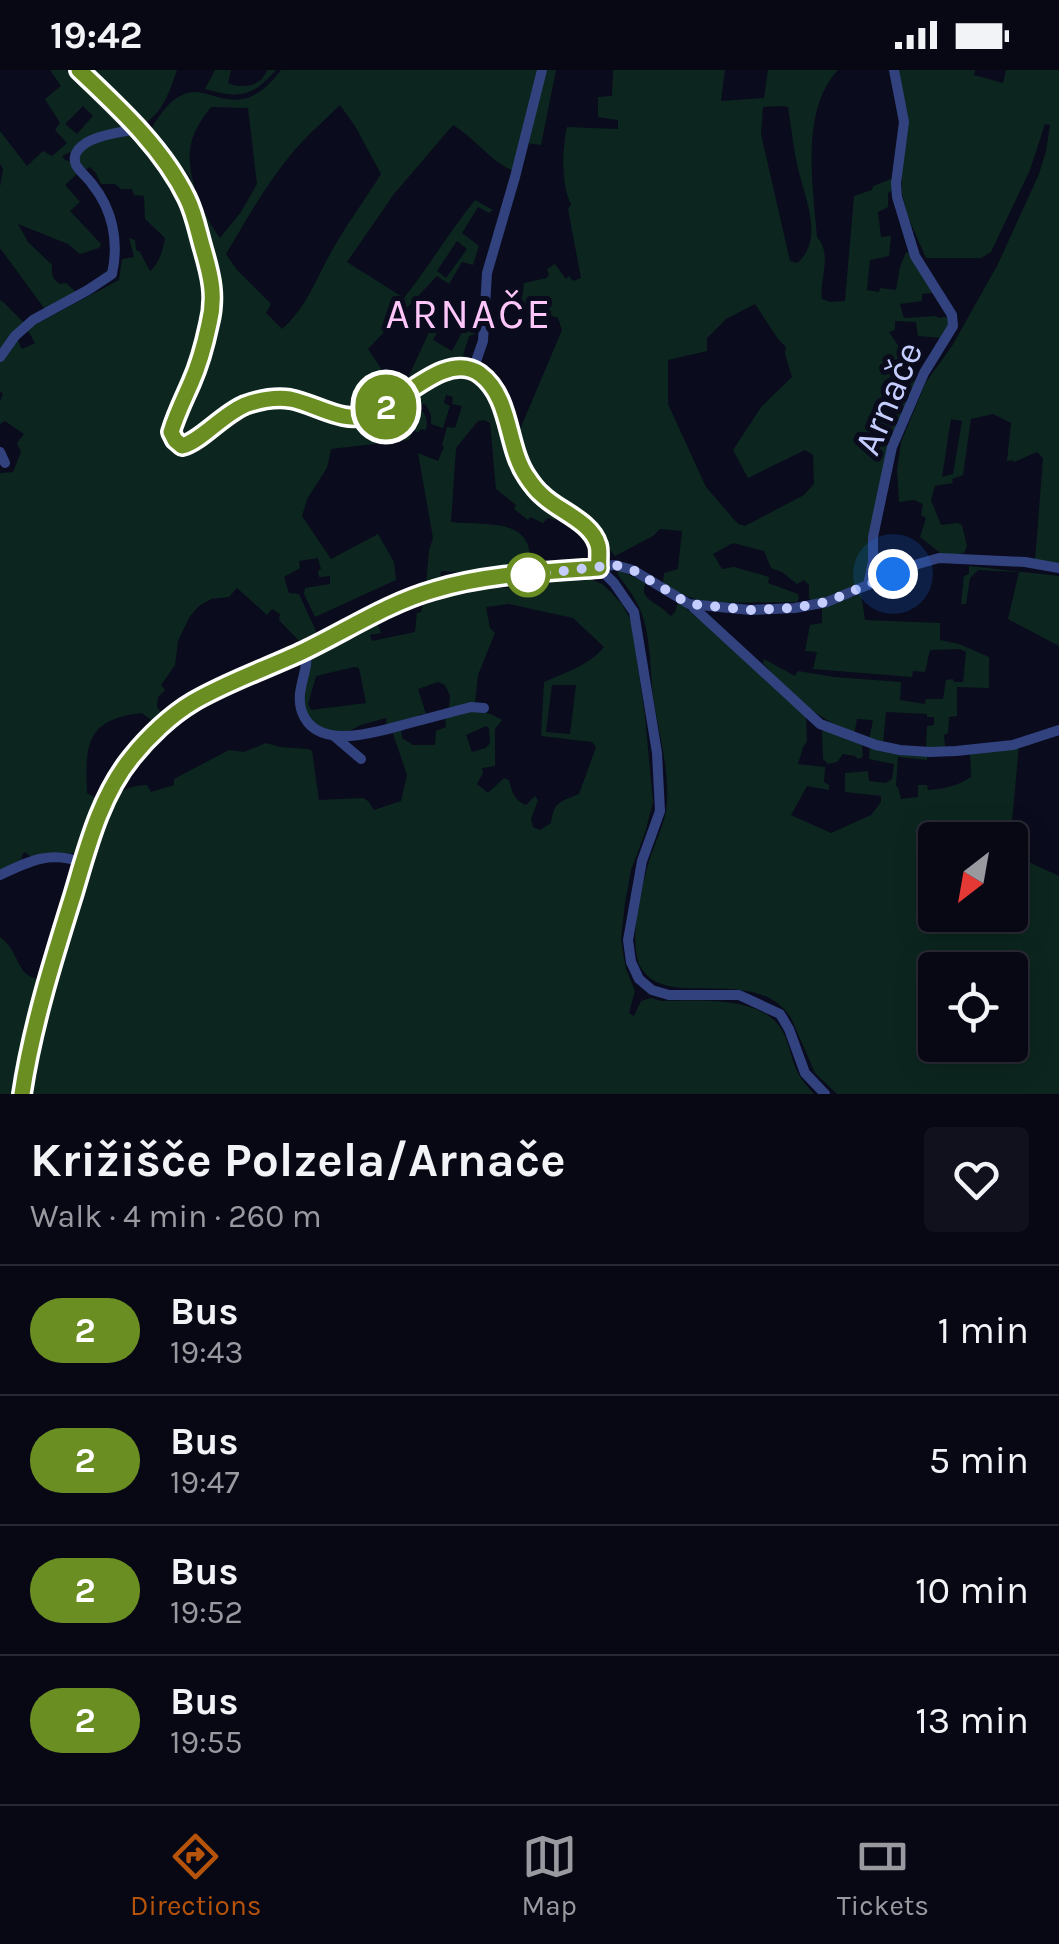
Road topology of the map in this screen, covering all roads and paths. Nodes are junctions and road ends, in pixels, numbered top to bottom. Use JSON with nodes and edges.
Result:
{"nodes":[{"id":1,"x":79,"y":70,"type":"edge"},
{"id":2,"x":542,"y":70,"type":"edge"},
{"id":3,"x":894,"y":70,"type":"edge"},
{"id":4,"x":138,"y":129,"type":"junction"},
{"id":5,"x":0,"y":357,"type":"edge"},
{"id":6,"x":473,"y":370,"type":"junction"},
{"id":7,"x":599,"y":568,"type":"junction"},
{"id":8,"x":1059,"y":568,"type":"edge"},
{"id":9,"x":868,"y":585,"type":"junction"},
{"id":10,"x":689,"y":604,"type":"junction"},
{"id":11,"x":306,"y":650,"type":"junction"},
{"id":12,"x":484,"y":708,"type":"dead end"},
{"id":13,"x":1059,"y":730,"type":"edge"},
{"id":14,"x":334,"y":735,"type":"junction"},
{"id":15,"x":350,"y":736,"type":"junction"},
{"id":16,"x":364,"y":744,"type":"dead end"},
{"id":17,"x":361,"y":759,"type":"dead end"},
{"id":18,"x":83,"y":863,"type":"junction"},
{"id":19,"x":0,"y":875,"type":"edge"},
{"id":20,"x":22,"y":1094,"type":"edge"},
{"id":21,"x":825,"y":1094,"type":"edge"}],
"edges":[{"from":1,"to":4,"type":"street"},
{"from":2,"to":6,"type":"street"},
{"from":3,"to":9,"type":"street","name":"Arnače"},
{"from":4,"to":5,"type":"street"},
{"from":4,"to":6,"type":"street"},
{"from":6,"to":7,"type":"street"},
{"from":7,"to":10,"type":"street"},
{"from":7,"to":11,"type":"street"},
{"from":7,"to":21,"type":"street"},
{"from":8,"to":9,"type":"street"},
{"from":9,"to":10,"type":"street"},
{"from":10,"to":13,"type":"street"},
{"from":11,"to":14,"type":"street"},
{"from":11,"to":18,"type":"street"},
{"from":12,"to":15,"type":"street"},
{"from":14,"to":15,"type":"street"},
{"from":14,"to":17,"type":"street"},
{"from":15,"to":16,"type":"street"},
{"from":18,"to":19,"type":"street"},
{"from":18,"to":20,"type":"street"}]}
